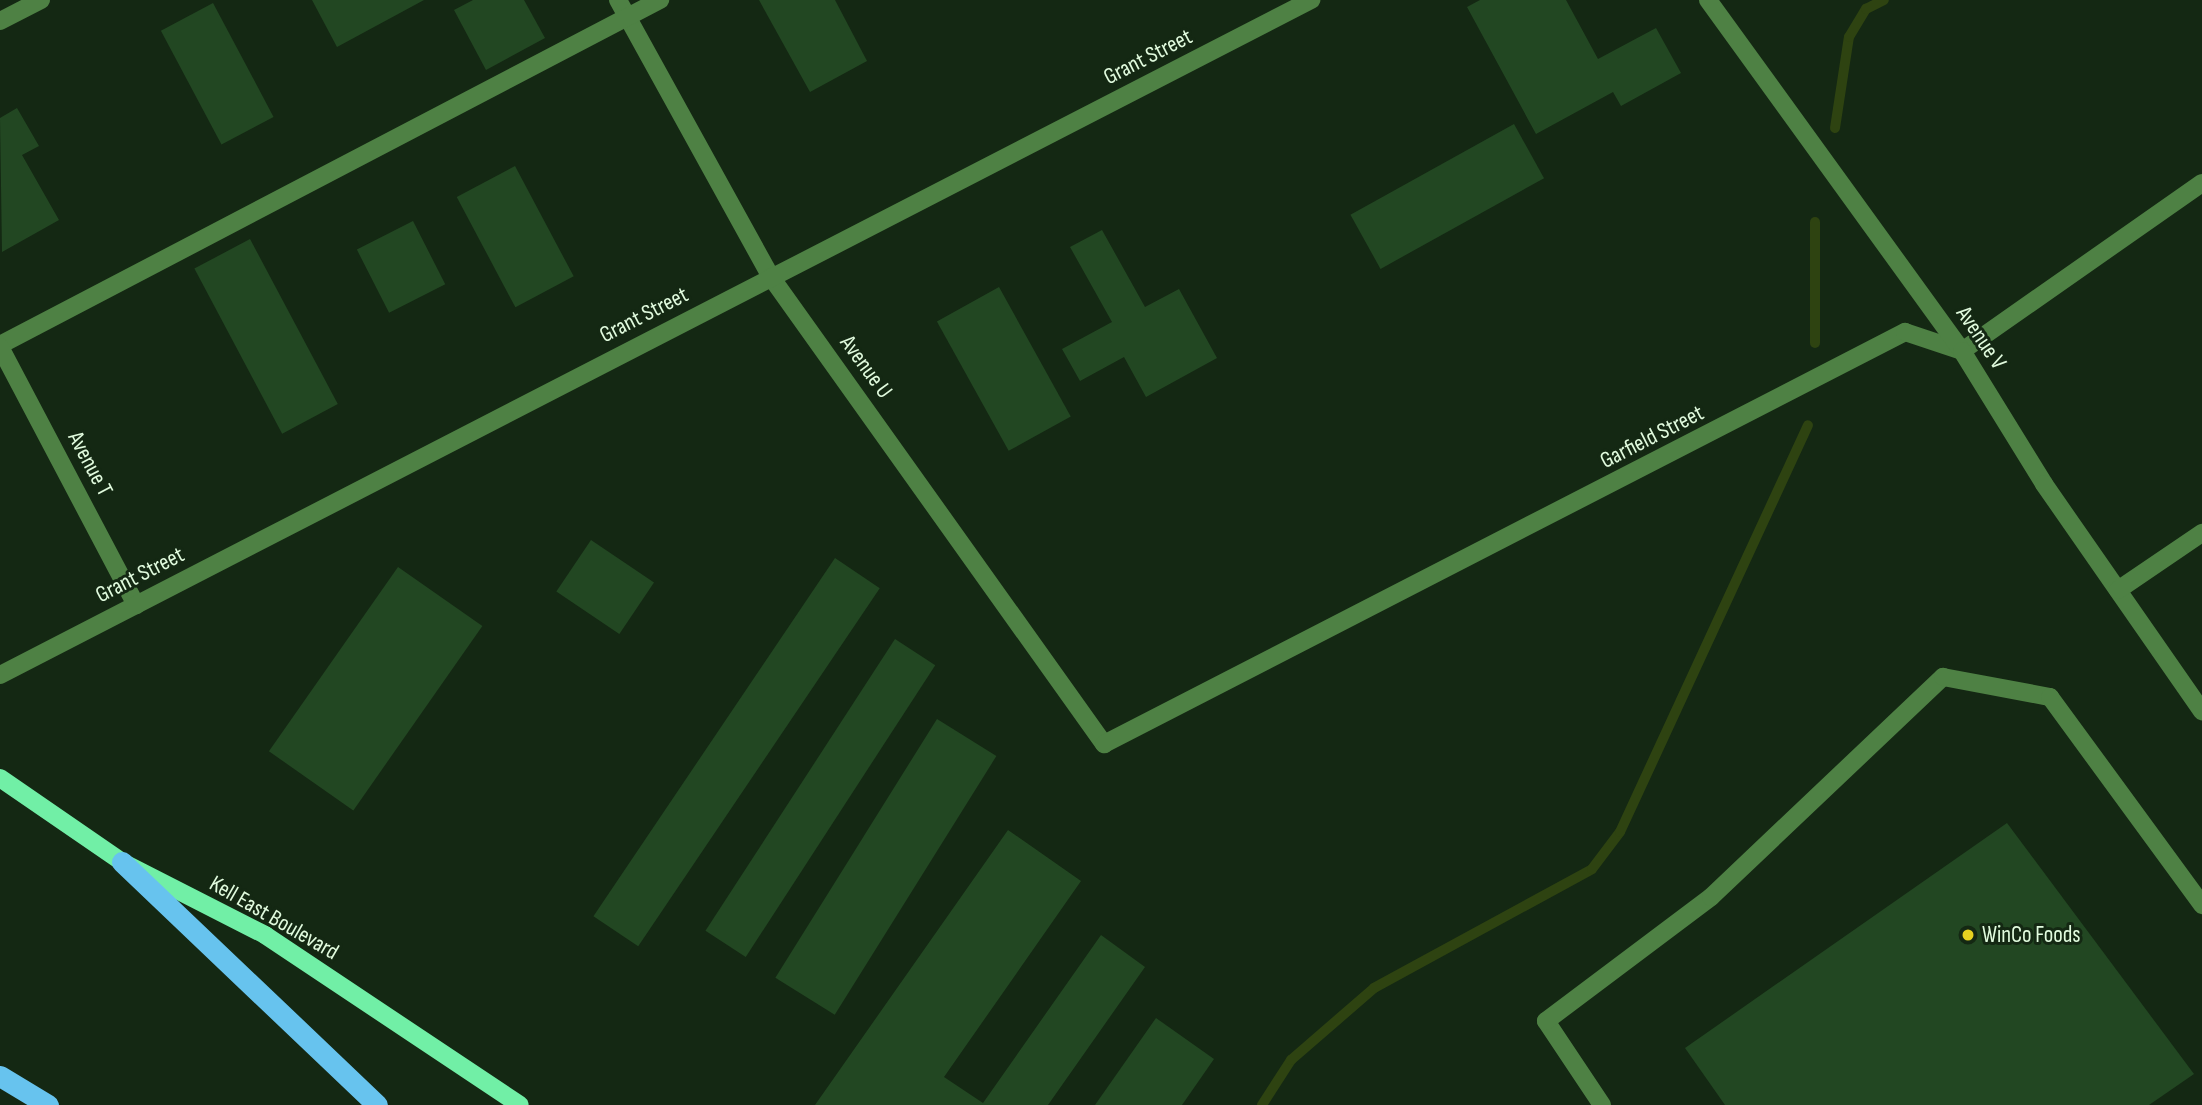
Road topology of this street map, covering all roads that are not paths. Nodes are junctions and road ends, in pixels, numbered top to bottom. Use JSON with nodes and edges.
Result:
{"nodes":[{"id":1,"x":41,"y":0,"type":"edge"},
{"id":2,"x":618,"y":0,"type":"edge"},
{"id":3,"x":660,"y":0,"type":"edge"},
{"id":4,"x":1311,"y":0,"type":"edge"},
{"id":5,"x":1707,"y":0,"type":"edge"},
{"id":6,"x":627,"y":17,"type":"junction"},
{"id":7,"x":0,"y":21,"type":"edge"},
{"id":8,"x":2202,"y":183,"type":"edge"},
{"id":9,"x":771,"y":277,"type":"junction"},
{"id":10,"x":0,"y":346,"type":"edge"},
{"id":11,"x":1962,"y":351,"type":"junction"},
{"id":12,"x":2202,"y":533,"type":"edge"},
{"id":13,"x":2118,"y":590,"type":"junction"},
{"id":14,"x":136,"y":605,"type":"junction"},
{"id":15,"x":0,"y":676,"type":"edge"},
{"id":16,"x":2202,"y":711,"type":"edge"},
{"id":17,"x":1104,"y":744,"type":"joint"},
{"id":18,"x":0,"y":778,"type":"edge"},
{"id":19,"x":122,"y":862,"type":"junction"},
{"id":20,"x":2202,"y":905,"type":"edge"},
{"id":21,"x":0,"y":1076,"type":"edge"},
{"id":22,"x":48,"y":1105,"type":"edge"},
{"id":23,"x":377,"y":1105,"type":"edge"},
{"id":24,"x":520,"y":1105,"type":"edge"},
{"id":25,"x":1602,"y":1105,"type":"edge"}],
"edges":[{"from":1,"to":7,"type":"street"},
{"from":2,"to":6,"type":"street","name":"Avenue U"},
{"from":3,"to":6,"type":"street"},
{"from":4,"to":9,"type":"street","name":"Grant Street"},
{"from":5,"to":11,"type":"street","name":"Avenue V"},
{"from":6,"to":9,"type":"street","name":"Avenue U"},
{"from":6,"to":10,"type":"street"},
{"from":8,"to":11,"type":"street"},
{"from":9,"to":14,"type":"street","name":"Grant Street"},
{"from":9,"to":17,"type":"street","name":"Avenue U"},
{"from":10,"to":14,"type":"street","name":"Avenue T"},
{"from":11,"to":13,"type":"street","name":"Avenue V"},
{"from":11,"to":17,"type":"street","name":"Garfield Street"},
{"from":12,"to":13,"type":"street"},
{"from":13,"to":16,"type":"street","name":"Avenue V"},
{"from":14,"to":15,"type":"street","name":"Grant Street"},
{"from":18,"to":19,"type":"main road","name":"Kell East Boulevard"},
{"from":19,"to":23,"type":"highway"},
{"from":19,"to":24,"type":"main road","name":"Kell East Boulevard"},
{"from":20,"to":25,"type":"street"},
{"from":21,"to":22,"type":"highway"}]}
